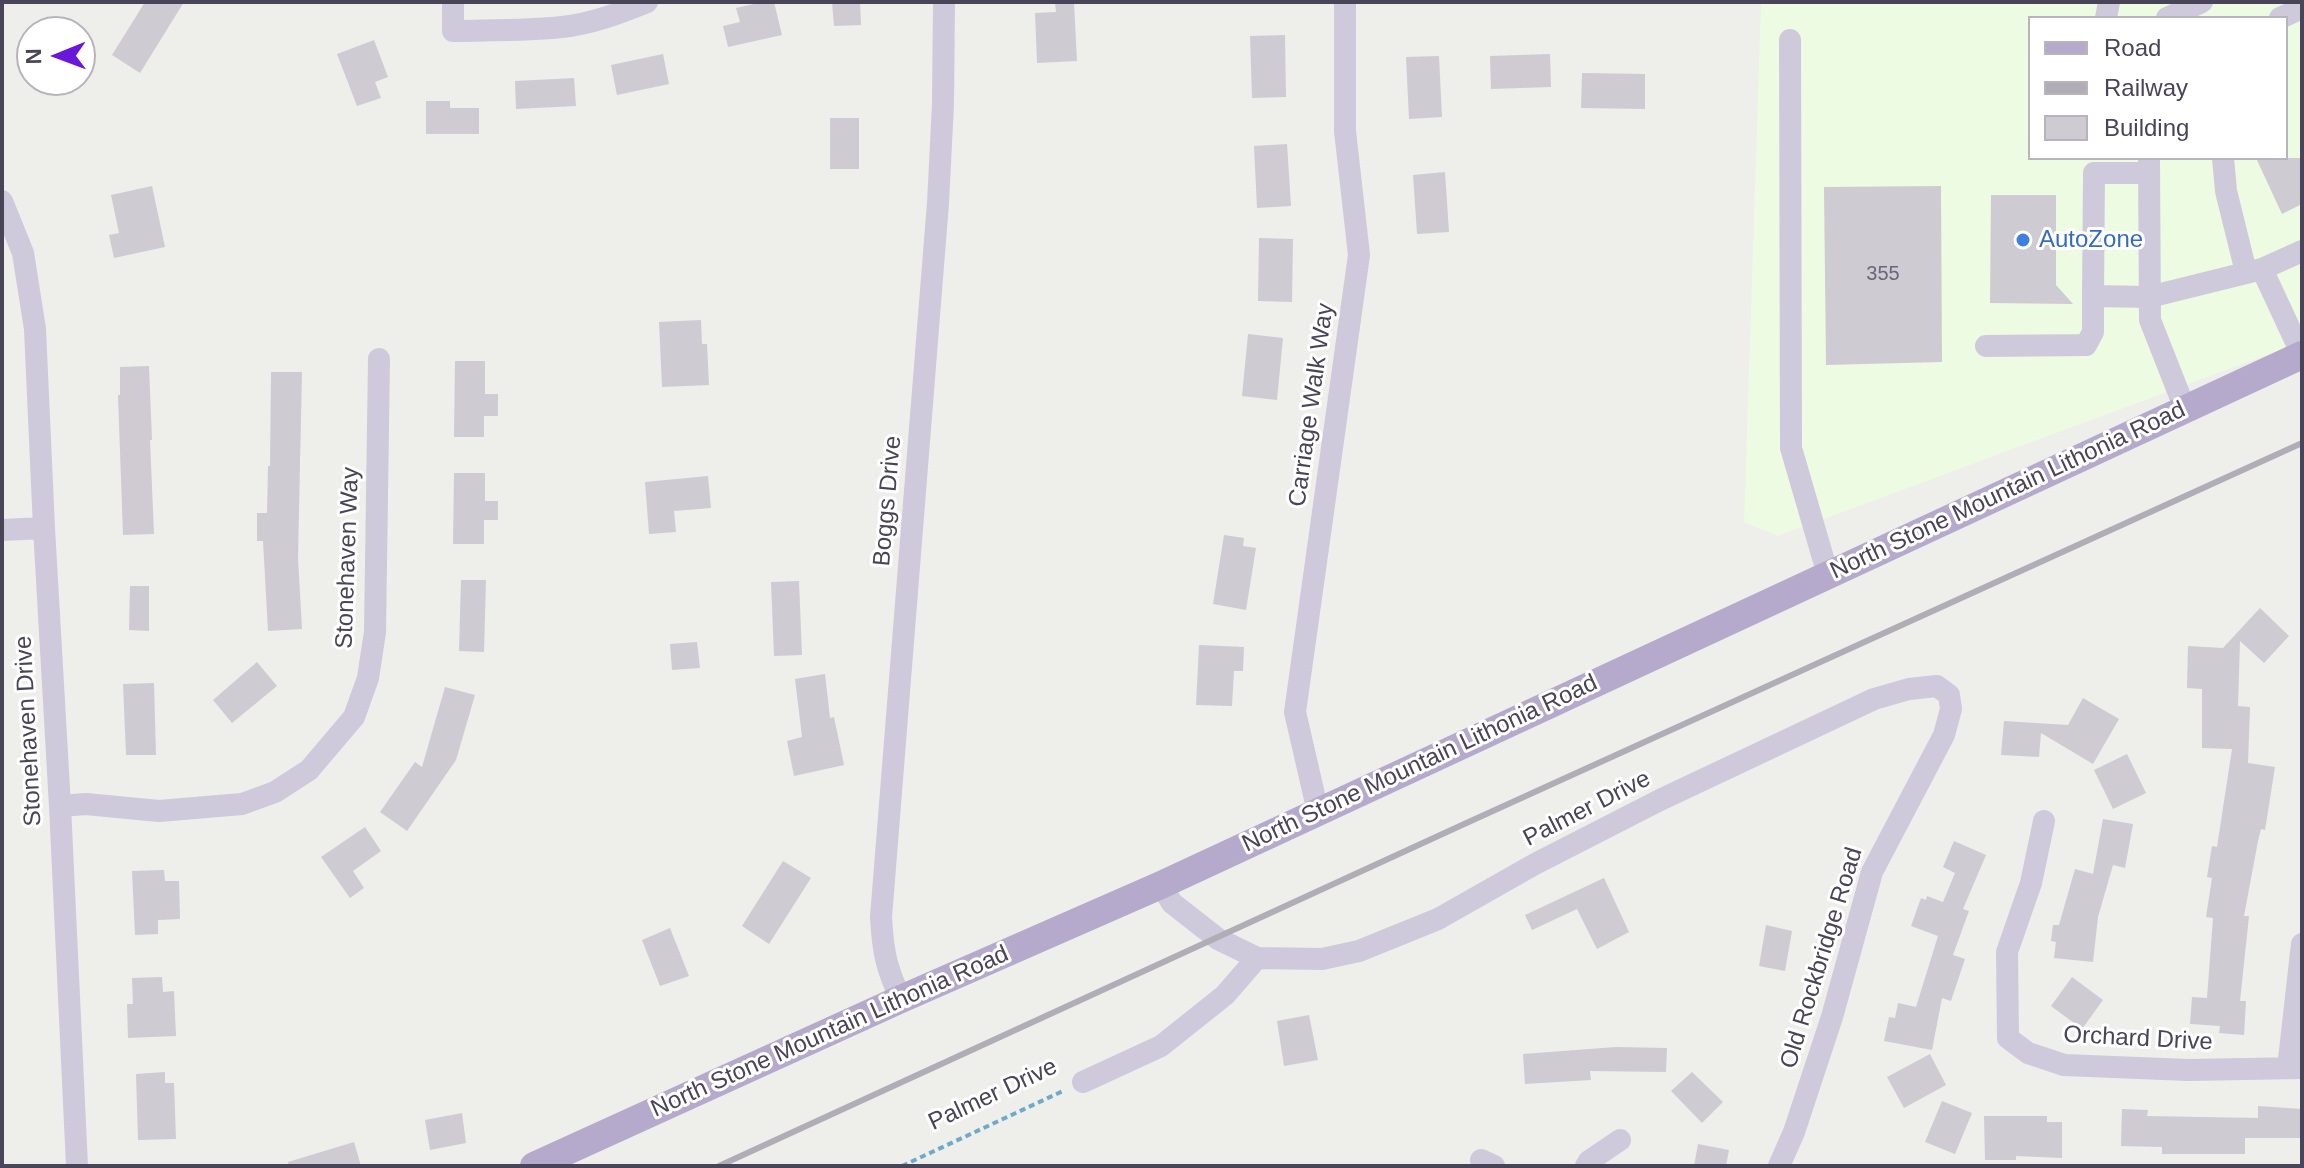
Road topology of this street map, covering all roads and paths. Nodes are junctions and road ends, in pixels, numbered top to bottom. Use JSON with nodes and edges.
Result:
{"nodes":[{"id":1,"x":453,"y":2,"type":"edge"},
{"id":2,"x":647,"y":2,"type":"edge"},
{"id":3,"x":944,"y":2,"type":"edge"},
{"id":4,"x":1345,"y":2,"type":"edge"},
{"id":5,"x":2202,"y":2,"type":"edge"},
{"id":6,"x":2171,"y":16,"type":"edge"},
{"id":7,"x":1790,"y":40,"type":"dead end"},
{"id":8,"x":2223,"y":160,"type":"edge"},
{"id":9,"x":2149,"y":165,"type":"edge"},
{"id":10,"x":2,"y":201,"type":"edge"},
{"id":11,"x":2302,"y":251,"type":"edge"},
{"id":12,"x":2254,"y":271,"type":"junction"},
{"id":13,"x":2093,"y":296,"type":"junction"},
{"id":14,"x":2149,"y":297,"type":"junction"},
{"id":15,"x":1986,"y":346,"type":"dead end"},
{"id":16,"x":2302,"y":355,"type":"edge"},
{"id":17,"x":379,"y":359,"type":"dead end"},
{"id":18,"x":2185,"y":409,"type":"junction"},
{"id":19,"x":44,"y":528,"type":"junction"},
{"id":20,"x":2,"y":530,"type":"edge"},
{"id":21,"x":1828,"y":575,"type":"junction"},
{"id":22,"x":1937,"y":686,"type":"joint"},
{"id":23,"x":60,"y":806,"type":"junction"},
{"id":24,"x":1318,"y":812,"type":"junction"},
{"id":25,"x":2044,"y":821,"type":"dead end"},
{"id":26,"x":1161,"y":885,"type":"junction"},
{"id":27,"x":2302,"y":944,"type":"edge"},
{"id":28,"x":1257,"y":958,"type":"junction"},
{"id":29,"x":901,"y":999,"type":"junction"},
{"id":30,"x":2295,"y":1068,"type":"edge"},
{"id":31,"x":1083,"y":1082,"type":"joint"},
{"id":32,"x":1620,"y":1140,"type":"dead end"},
{"id":33,"x":77,"y":1166,"type":"edge"},
{"id":34,"x":534,"y":1166,"type":"edge"},
{"id":35,"x":902,"y":1166,"type":"edge"},
{"id":36,"x":1586,"y":1166,"type":"edge"},
{"id":37,"x":1779,"y":1166,"type":"edge"}],
"edges":[{"from":1,"to":2,"type":"street"},
{"from":3,"to":29,"type":"street","name":"Boggs Drive"},
{"from":4,"to":24,"type":"street","name":"Carriage Walk Way"},
{"from":5,"to":6,"type":"street"},
{"from":7,"to":21,"type":"street"},
{"from":8,"to":12,"type":"street"},
{"from":9,"to":13,"type":"street"},
{"from":9,"to":14,"type":"street"},
{"from":10,"to":19,"type":"street","name":"Stonehaven Drive"},
{"from":11,"to":12,"type":"street"},
{"from":12,"to":14,"type":"street"},
{"from":12,"to":16,"type":"street"},
{"from":13,"to":14,"type":"street"},
{"from":13,"to":15,"type":"street"},
{"from":14,"to":18,"type":"street"},
{"from":16,"to":18,"type":"main road","name":"North Stone Mountain Lithonia Road"},
{"from":17,"to":23,"type":"street","name":"Stonehaven Way"},
{"from":18,"to":21,"type":"main road","name":"North Stone Mountain Lithonia Road"},
{"from":19,"to":20,"type":"street"},
{"from":19,"to":23,"type":"street","name":"Stonehaven Drive"},
{"from":21,"to":24,"type":"main road","name":"North Stone Mountain Lithonia Road"},
{"from":22,"to":28,"type":"street","name":"Palmer Drive"},
{"from":22,"to":37,"type":"street","name":"Old Rockbridge Road"},
{"from":23,"to":33,"type":"street","name":"Stonehaven Drive"},
{"from":24,"to":26,"type":"main road","name":"North Stone Mountain Lithonia Road"},
{"from":25,"to":30,"type":"street","name":"Orchard Drive"},
{"from":26,"to":28,"type":"street","name":"Palmer Drive"},
{"from":26,"to":29,"type":"main road","name":"North Stone Mountain Lithonia Road"},
{"from":27,"to":30,"type":"street"},
{"from":28,"to":31,"type":"street","name":"Palmer Drive"},
{"from":29,"to":34,"type":"main road","name":"North Stone Mountain Lithonia Road"},
{"from":31,"to":35,"type":"path","name":"Palmer Drive"},
{"from":32,"to":36,"type":"street"}]}
